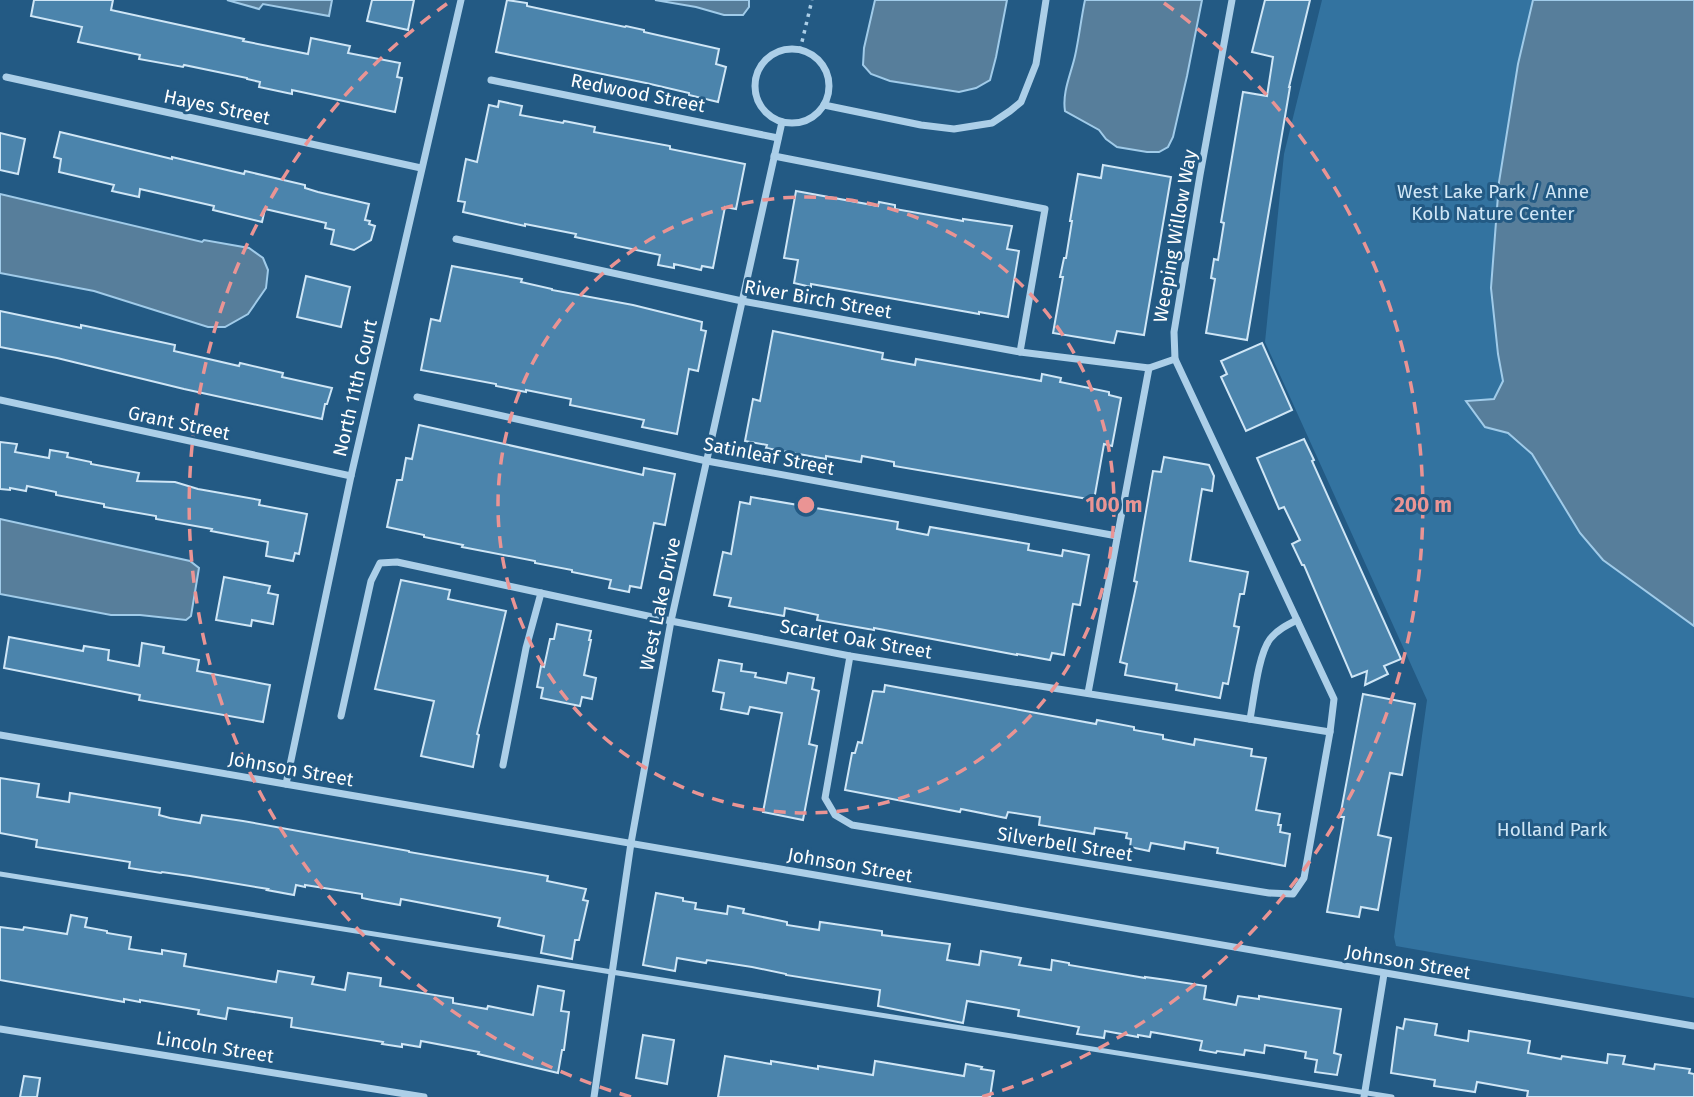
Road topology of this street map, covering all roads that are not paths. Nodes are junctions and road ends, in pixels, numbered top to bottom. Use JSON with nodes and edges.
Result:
{"nodes":[{"id":1,"x":461,"y":0,"type":"edge"},
{"id":2,"x":1046,"y":0,"type":"edge"},
{"id":3,"x":1232,"y":0,"type":"edge"},
{"id":4,"x":6,"y":77,"type":"dead end"},
{"id":5,"x":491,"y":80,"type":"dead end"},
{"id":6,"x":824,"y":105,"type":"junction"},
{"id":7,"x":782,"y":122,"type":"junction"},
{"id":8,"x":778,"y":138,"type":"junction"},
{"id":9,"x":774,"y":156,"type":"junction"},
{"id":10,"x":421,"y":168,"type":"junction"},
{"id":11,"x":456,"y":239,"type":"dead end"},
{"id":12,"x":742,"y":301,"type":"junction"},
{"id":13,"x":1020,"y":352,"type":"junction"},
{"id":14,"x":1175,"y":359,"type":"junction"},
{"id":15,"x":1149,"y":368,"type":"junction"},
{"id":16,"x":417,"y":397,"type":"dead end"},
{"id":17,"x":0,"y":400,"type":"edge"},
{"id":18,"x":707,"y":461,"type":"junction"},
{"id":19,"x":351,"y":476,"type":"junction"},
{"id":20,"x":1117,"y":536,"type":"junction"},
{"id":21,"x":541,"y":593,"type":"junction"},
{"id":22,"x":1297,"y":620,"type":"junction"},
{"id":23,"x":671,"y":621,"type":"junction"},
{"id":24,"x":850,"y":656,"type":"junction"},
{"id":25,"x":1088,"y":693,"type":"junction"},
{"id":26,"x":341,"y":716,"type":"dead end"},
{"id":27,"x":1250,"y":719,"type":"junction"},
{"id":28,"x":1330,"y":732,"type":"junction"},
{"id":29,"x":0,"y":736,"type":"edge"},
{"id":30,"x":503,"y":765,"type":"dead end"},
{"id":31,"x":286,"y":784,"type":"junction"},
{"id":32,"x":631,"y":843,"type":"junction"},
{"id":33,"x":0,"y":874,"type":"edge"},
{"id":34,"x":1293,"y":894,"type":"joint"},
{"id":35,"x":612,"y":973,"type":"junction"},
{"id":36,"x":1384,"y":974,"type":"junction"},
{"id":37,"x":1694,"y":1026,"type":"edge"},
{"id":38,"x":0,"y":1029,"type":"edge"},
{"id":39,"x":1364,"y":1095,"type":"edge"},
{"id":40,"x":424,"y":1097,"type":"edge"},
{"id":41,"x":594,"y":1097,"type":"edge"},
{"id":42,"x":1392,"y":1097,"type":"edge"}],
"edges":[{"from":1,"to":10,"type":"street","name":"North 11th Court"},
{"from":2,"to":6,"type":"street"},
{"from":3,"to":14,"type":"street","name":"Weeping Willow Way"},
{"from":4,"to":10,"type":"street","name":"Hayes Street"},
{"from":5,"to":8,"type":"street","name":"Redwood Street"},
{"from":6,"to":7,"type":"street"},
{"from":6,"to":7,"type":"street"},
{"from":7,"to":8,"type":"street","name":"West Lake Drive"},
{"from":8,"to":9,"type":"street","name":"West Lake Drive"},
{"from":9,"to":12,"type":"street","name":"West Lake Drive"},
{"from":9,"to":13,"type":"street"},
{"from":10,"to":19,"type":"street","name":"North 11th Court"},
{"from":11,"to":12,"type":"street","name":"River Birch Street"},
{"from":12,"to":13,"type":"street","name":"River Birch Street"},
{"from":12,"to":18,"type":"street","name":"West Lake Drive"},
{"from":13,"to":15,"type":"street","name":"River Birch Street"},
{"from":14,"to":15,"type":"street","name":"River Birch Street"},
{"from":14,"to":22,"type":"street","name":"Weeping Willow Way"},
{"from":15,"to":20,"type":"street"},
{"from":16,"to":18,"type":"street","name":"Satinleaf Street"},
{"from":17,"to":19,"type":"street","name":"Grant Street"},
{"from":18,"to":20,"type":"street","name":"Satinleaf Street"},
{"from":18,"to":23,"type":"street","name":"West Lake Drive"},
{"from":19,"to":31,"type":"street","name":"North 11th Court"},
{"from":20,"to":25,"type":"street"},
{"from":21,"to":23,"type":"street","name":"Scarlet Oak Street"},
{"from":21,"to":26,"type":"street","name":"Scarlet Oak Street"},
{"from":21,"to":30,"type":"street"},
{"from":22,"to":27,"type":"street"},
{"from":22,"to":28,"type":"street","name":"Weeping Willow Way"},
{"from":23,"to":24,"type":"street","name":"Scarlet Oak Street"},
{"from":23,"to":32,"type":"street","name":"West Lake Drive"},
{"from":24,"to":25,"type":"street","name":"Scarlet Oak Street"},
{"from":24,"to":34,"type":"street","name":"Silverbell Street"},
{"from":25,"to":27,"type":"street","name":"Scarlet Oak Street"},
{"from":27,"to":28,"type":"street","name":"Scarlet Oak Street"},
{"from":28,"to":34,"type":"street","name":"Weeping Willow Way"},
{"from":29,"to":31,"type":"street","name":"Johnson Street"},
{"from":31,"to":32,"type":"street","name":"Johnson Street"},
{"from":32,"to":35,"type":"street","name":"West Lake Drive"},
{"from":32,"to":36,"type":"street","name":"Johnson Street"},
{"from":33,"to":35,"type":"lane"},
{"from":35,"to":39,"type":"lane"},
{"from":35,"to":41,"type":"street","name":"West Lake Drive"},
{"from":36,"to":37,"type":"street","name":"Johnson Street"},
{"from":36,"to":39,"type":"street"},
{"from":38,"to":40,"type":"street","name":"Lincoln Street"},
{"from":39,"to":42,"type":"lane"}]}
